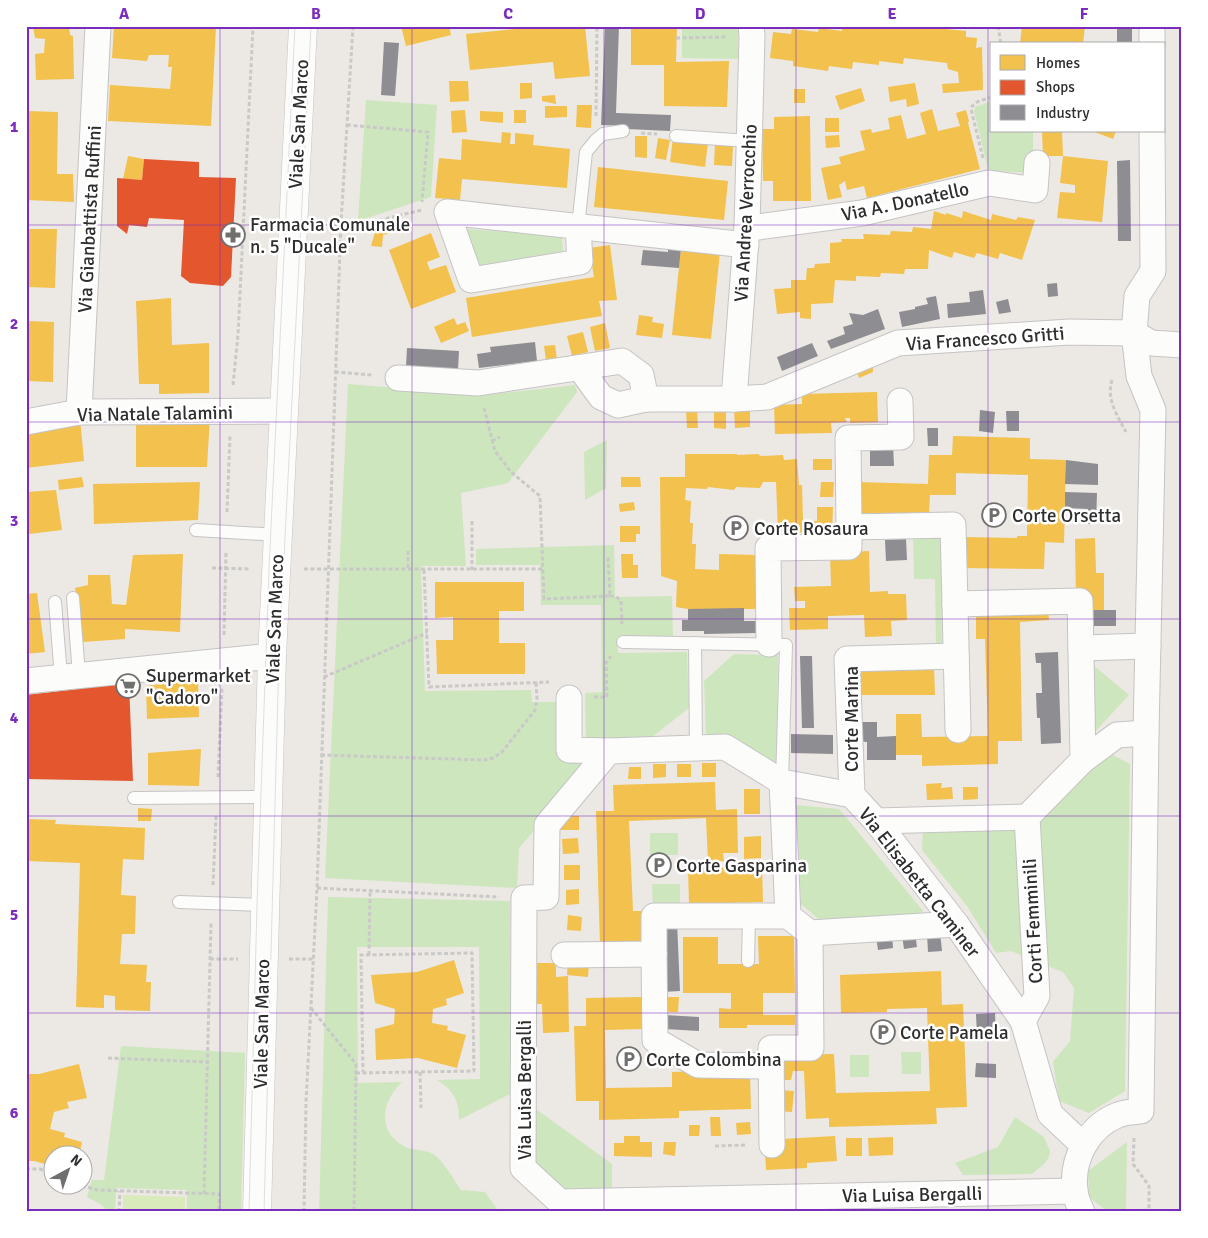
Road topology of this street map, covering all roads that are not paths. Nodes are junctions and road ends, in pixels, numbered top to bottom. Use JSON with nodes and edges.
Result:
{"nodes":[{"id":1,"x":98,"y":26,"type":"edge"},
{"id":2,"x":303,"y":26,"type":"edge"},
{"id":3,"x":1152,"y":26,"type":"edge"},
{"id":4,"x":752,"y":31,"type":"edge"},
{"id":5,"x":1152,"y":42,"type":"edge"},
{"id":6,"x":623,"y":131,"type":"road end"},
{"id":7,"x":1152,"y":132,"type":"edge"},
{"id":8,"x":676,"y":136,"type":"road end"},
{"id":9,"x":749,"y":142,"type":"junction"},
{"id":10,"x":1037,"y":163,"type":"dead end"},
{"id":11,"x":578,"y":227,"type":"junction"},
{"id":12,"x":746,"y":235,"type":"junction"},
{"id":13,"x":1134,"y":333,"type":"junction"},
{"id":14,"x":1182,"y":345,"type":"edge"},
{"id":15,"x":580,"y":368,"type":"junction"},
{"id":16,"x":398,"y":378,"type":"road end"},
{"id":17,"x":646,"y":399,"type":"junction"},
{"id":18,"x":734,"y":399,"type":"junction"},
{"id":19,"x":900,"y":401,"type":"dead end"},
{"id":20,"x":284,"y":411,"type":"junction"},
{"id":21,"x":79,"y":412,"type":"junction"},
{"id":22,"x":26,"y":422,"type":"edge"},
{"id":23,"x":849,"y":527,"type":"junction"},
{"id":24,"x":196,"y":530,"type":"dead end"},
{"id":25,"x":278,"y":535,"type":"junction"},
{"id":26,"x":73,"y":598,"type":"dead end"},
{"id":27,"x":55,"y":602,"type":"dead end"},
{"id":28,"x":954,"y":604,"type":"junction"},
{"id":29,"x":623,"y":642,"type":"road end"},
{"id":30,"x":695,"y":643,"type":"junction"},
{"id":31,"x":769,"y":644,"type":"junction"},
{"id":32,"x":1148,"y":646,"type":"junction"},
{"id":33,"x":1081,"y":648,"type":"junction"},
{"id":34,"x":272,"y":656,"type":"junction"},
{"id":35,"x":956,"y":656,"type":"junction"},
{"id":36,"x":70,"y":676,"type":"junction"},
{"id":37,"x":26,"y":681,"type":"edge"},
{"id":38,"x":561,"y":690,"type":"road end"},
{"id":39,"x":958,"y":730,"type":"dead end"},
{"id":40,"x":1146,"y":733,"type":"junction"},
{"id":41,"x":696,"y":748,"type":"junction"},
{"id":42,"x":609,"y":751,"type":"junction"},
{"id":43,"x":1083,"y":760,"type":"junction"},
{"id":44,"x":782,"y":782,"type":"junction"},
{"id":45,"x":852,"y":795,"type":"junction"},
{"id":46,"x":268,"y":797,"type":"junction"},
{"id":47,"x":134,"y":798,"type":"dead end"},
{"id":48,"x":1027,"y":817,"type":"junction"},
{"id":49,"x":876,"y":821,"type":"junction"},
{"id":50,"x":179,"y":902,"type":"dead end"},
{"id":51,"x":265,"y":905,"type":"junction"},
{"id":52,"x":749,"y":916,"type":"junction"},
{"id":53,"x":788,"y":916,"type":"junction"},
{"id":54,"x":956,"y":924,"type":"junction"},
{"id":55,"x":810,"y":934,"type":"junction"},
{"id":56,"x":654,"y":954,"type":"junction"},
{"id":57,"x":564,"y":955,"type":"dead end"},
{"id":58,"x":748,"y":960,"type":"dead end"},
{"id":59,"x":1023,"y":1021,"type":"junction"},
{"id":60,"x":771,"y":1057,"type":"junction"},
{"id":61,"x":772,"y":1145,"type":"road end"},
{"id":62,"x":1083,"y":1145,"type":"junction"},
{"id":63,"x":1078,"y":1201,"type":"edge"},
{"id":64,"x":716,"y":1205,"type":"edge"},
{"id":65,"x":627,"y":1206,"type":"edge"},
{"id":66,"x":560,"y":1207,"type":"edge"},
{"id":67,"x":256,"y":1212,"type":"edge"}],
"edges":[{"from":1,"to":21,"type":"street","name":"Via Gianbattista Ruffini"},
{"from":2,"to":20,"type":"street","name":"Viale San Marco"},
{"from":3,"to":5,"type":"street"},
{"from":4,"to":9,"type":"street","name":"Via Andrea Verrocchio"},
{"from":6,"to":11,"type":"lane"},
{"from":7,"to":13,"type":"street"},
{"from":8,"to":9,"type":"lane"},
{"from":9,"to":12,"type":"street","name":"Via Andrea Verrocchio"},
{"from":10,"to":12,"type":"street","name":"Via A. Donatello"},
{"from":11,"to":11,"type":"street","name":"Via A. Donatello"},
{"from":11,"to":12,"type":"street","name":"Via A. Donatello"},
{"from":12,"to":18,"type":"street","name":"Via Andrea Verrocchio"},
{"from":13,"to":14,"type":"street","name":"Via Francesco Gritti"},
{"from":13,"to":18,"type":"street","name":"Via Francesco Gritti"},
{"from":13,"to":32,"type":"street"},
{"from":15,"to":16,"type":"street"},
{"from":15,"to":17,"type":"street","name":"Via Francesco Gritti"},
{"from":15,"to":17,"type":"street"},
{"from":17,"to":18,"type":"street","name":"Via Francesco Gritti"},
{"from":19,"to":23,"type":"street"},
{"from":20,"to":21,"type":"street","name":"Via Natale Talamini"},
{"from":20,"to":25,"type":"street","name":"Viale San Marco"},
{"from":21,"to":22,"type":"street","name":"Via Natale Talamini"},
{"from":23,"to":28,"type":"street"},
{"from":23,"to":31,"type":"street"},
{"from":24,"to":25,"type":"lane"},
{"from":25,"to":34,"type":"street","name":"Viale San Marco"},
{"from":26,"to":36,"type":"lane"},
{"from":27,"to":36,"type":"lane"},
{"from":28,"to":33,"type":"street"},
{"from":28,"to":35,"type":"street"},
{"from":29,"to":30,"type":"lane"},
{"from":30,"to":31,"type":"lane"},
{"from":30,"to":41,"type":"lane"},
{"from":31,"to":44,"type":"lane"},
{"from":32,"to":33,"type":"street"},
{"from":32,"to":40,"type":"street"},
{"from":33,"to":43,"type":"street"},
{"from":34,"to":36,"type":"street"},
{"from":34,"to":46,"type":"street","name":"Viale San Marco"},
{"from":35,"to":39,"type":"street"},
{"from":35,"to":45,"type":"street","name":"Corte Marina"},
{"from":36,"to":37,"type":"street"},
{"from":38,"to":42,"type":"street","name":"Via Elisabetta Caminer"},
{"from":40,"to":43,"type":"street"},
{"from":40,"to":62,"type":"street"},
{"from":41,"to":42,"type":"street","name":"Via Elisabetta Caminer"},
{"from":41,"to":44,"type":"street","name":"Via Elisabetta Caminer"},
{"from":42,"to":66,"type":"street","name":"Via Luisa Bergalli"},
{"from":43,"to":48,"type":"street"},
{"from":44,"to":45,"type":"street","name":"Via Elisabetta Caminer"},
{"from":44,"to":53,"type":"street"},
{"from":45,"to":49,"type":"street","name":"Via Elisabetta Caminer"},
{"from":46,"to":47,"type":"lane"},
{"from":46,"to":51,"type":"street","name":"Viale San Marco"},
{"from":48,"to":49,"type":"street"},
{"from":48,"to":59,"type":"street","name":"Corti Femminili"},
{"from":49,"to":54,"type":"street","name":"Via Elisabetta Caminer"},
{"from":50,"to":51,"type":"lane"},
{"from":51,"to":67,"type":"street","name":"Viale San Marco"},
{"from":52,"to":53,"type":"street"},
{"from":52,"to":56,"type":"street"},
{"from":52,"to":58,"type":"lane"},
{"from":53,"to":55,"type":"street"},
{"from":54,"to":55,"type":"street"},
{"from":54,"to":59,"type":"street","name":"Via Elisabetta Caminer"},
{"from":55,"to":60,"type":"street"},
{"from":56,"to":57,"type":"street"},
{"from":56,"to":60,"type":"street"},
{"from":59,"to":62,"type":"street","name":"Via Elisabetta Caminer"},
{"from":60,"to":61,"type":"street"},
{"from":62,"to":63,"type":"street"},
{"from":63,"to":64,"type":"street","name":"Via Luisa Bergalli"},
{"from":64,"to":65,"type":"street","name":"Via Luisa Bergalli"},
{"from":65,"to":66,"type":"street","name":"Via Luisa Bergalli"}]}
